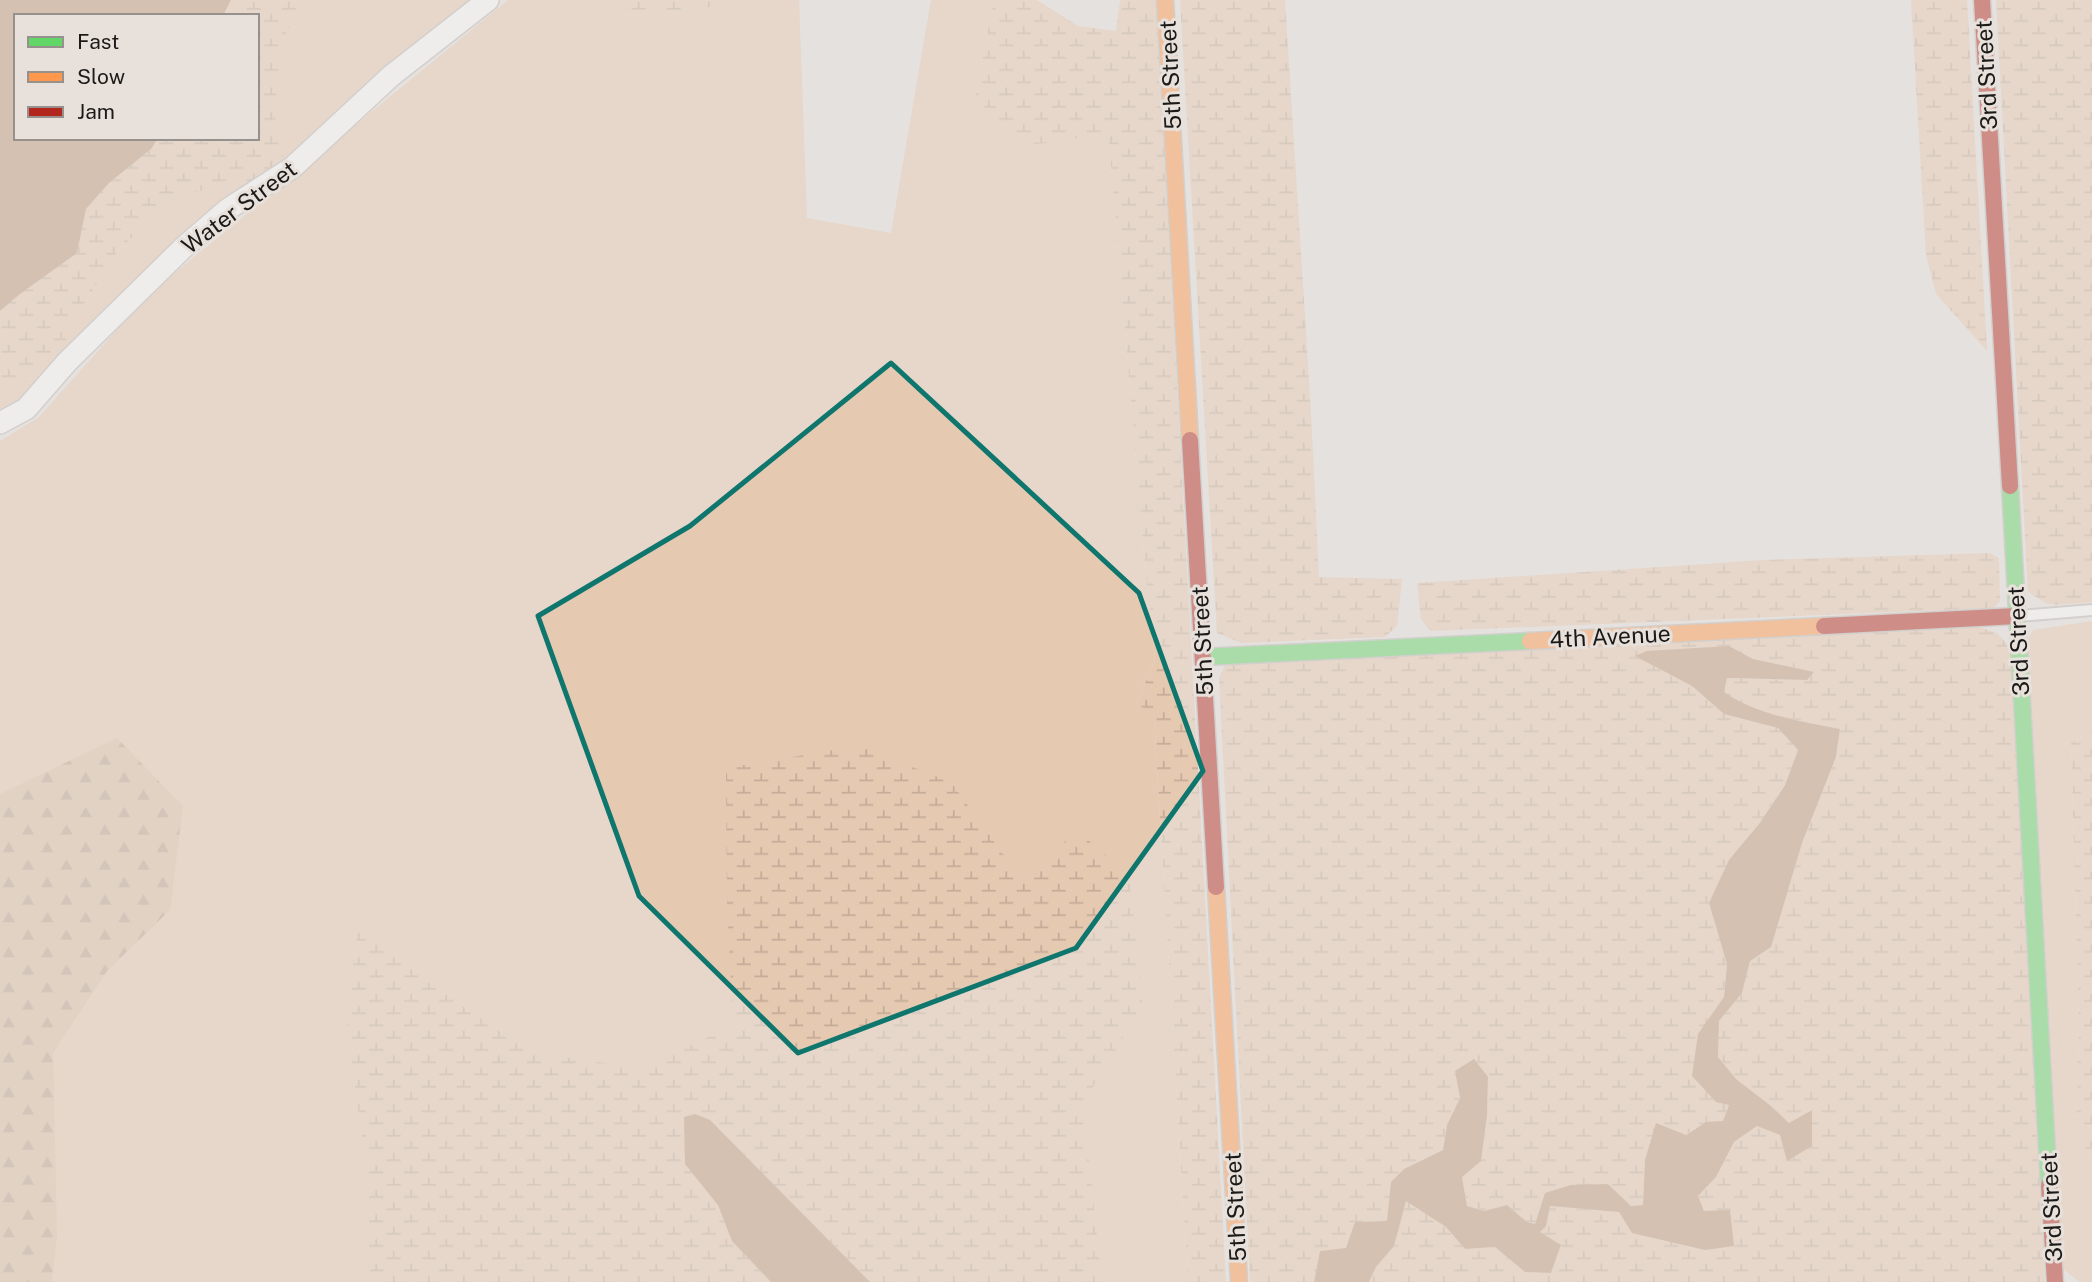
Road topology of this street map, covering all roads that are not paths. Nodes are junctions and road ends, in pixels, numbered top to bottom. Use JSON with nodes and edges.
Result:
{"nodes":[{"id":1,"x":488,"y":0,"type":"edge"},
{"id":2,"x":1165,"y":0,"type":"edge"},
{"id":3,"x":1982,"y":0,"type":"edge"},
{"id":4,"x":0,"y":423,"type":"edge"},
{"id":5,"x":2092,"y":610,"type":"edge"},
{"id":6,"x":2017,"y":616,"type":"junction"},
{"id":7,"x":1203,"y":657,"type":"junction"},
{"id":8,"x":1239,"y":1282,"type":"edge"},
{"id":9,"x":2055,"y":1282,"type":"edge"}],
"edges":[{"from":1,"to":4,"type":"street","name":"Water Street"},
{"from":2,"to":7,"type":"street","name":"5th Street"},
{"from":3,"to":6,"type":"street","name":"3rd Street"},
{"from":5,"to":6,"type":"lane"},
{"from":6,"to":7,"type":"street","name":"4th Avenue"},
{"from":6,"to":9,"type":"street","name":"3rd Street"},
{"from":7,"to":8,"type":"street","name":"5th Street"}]}
